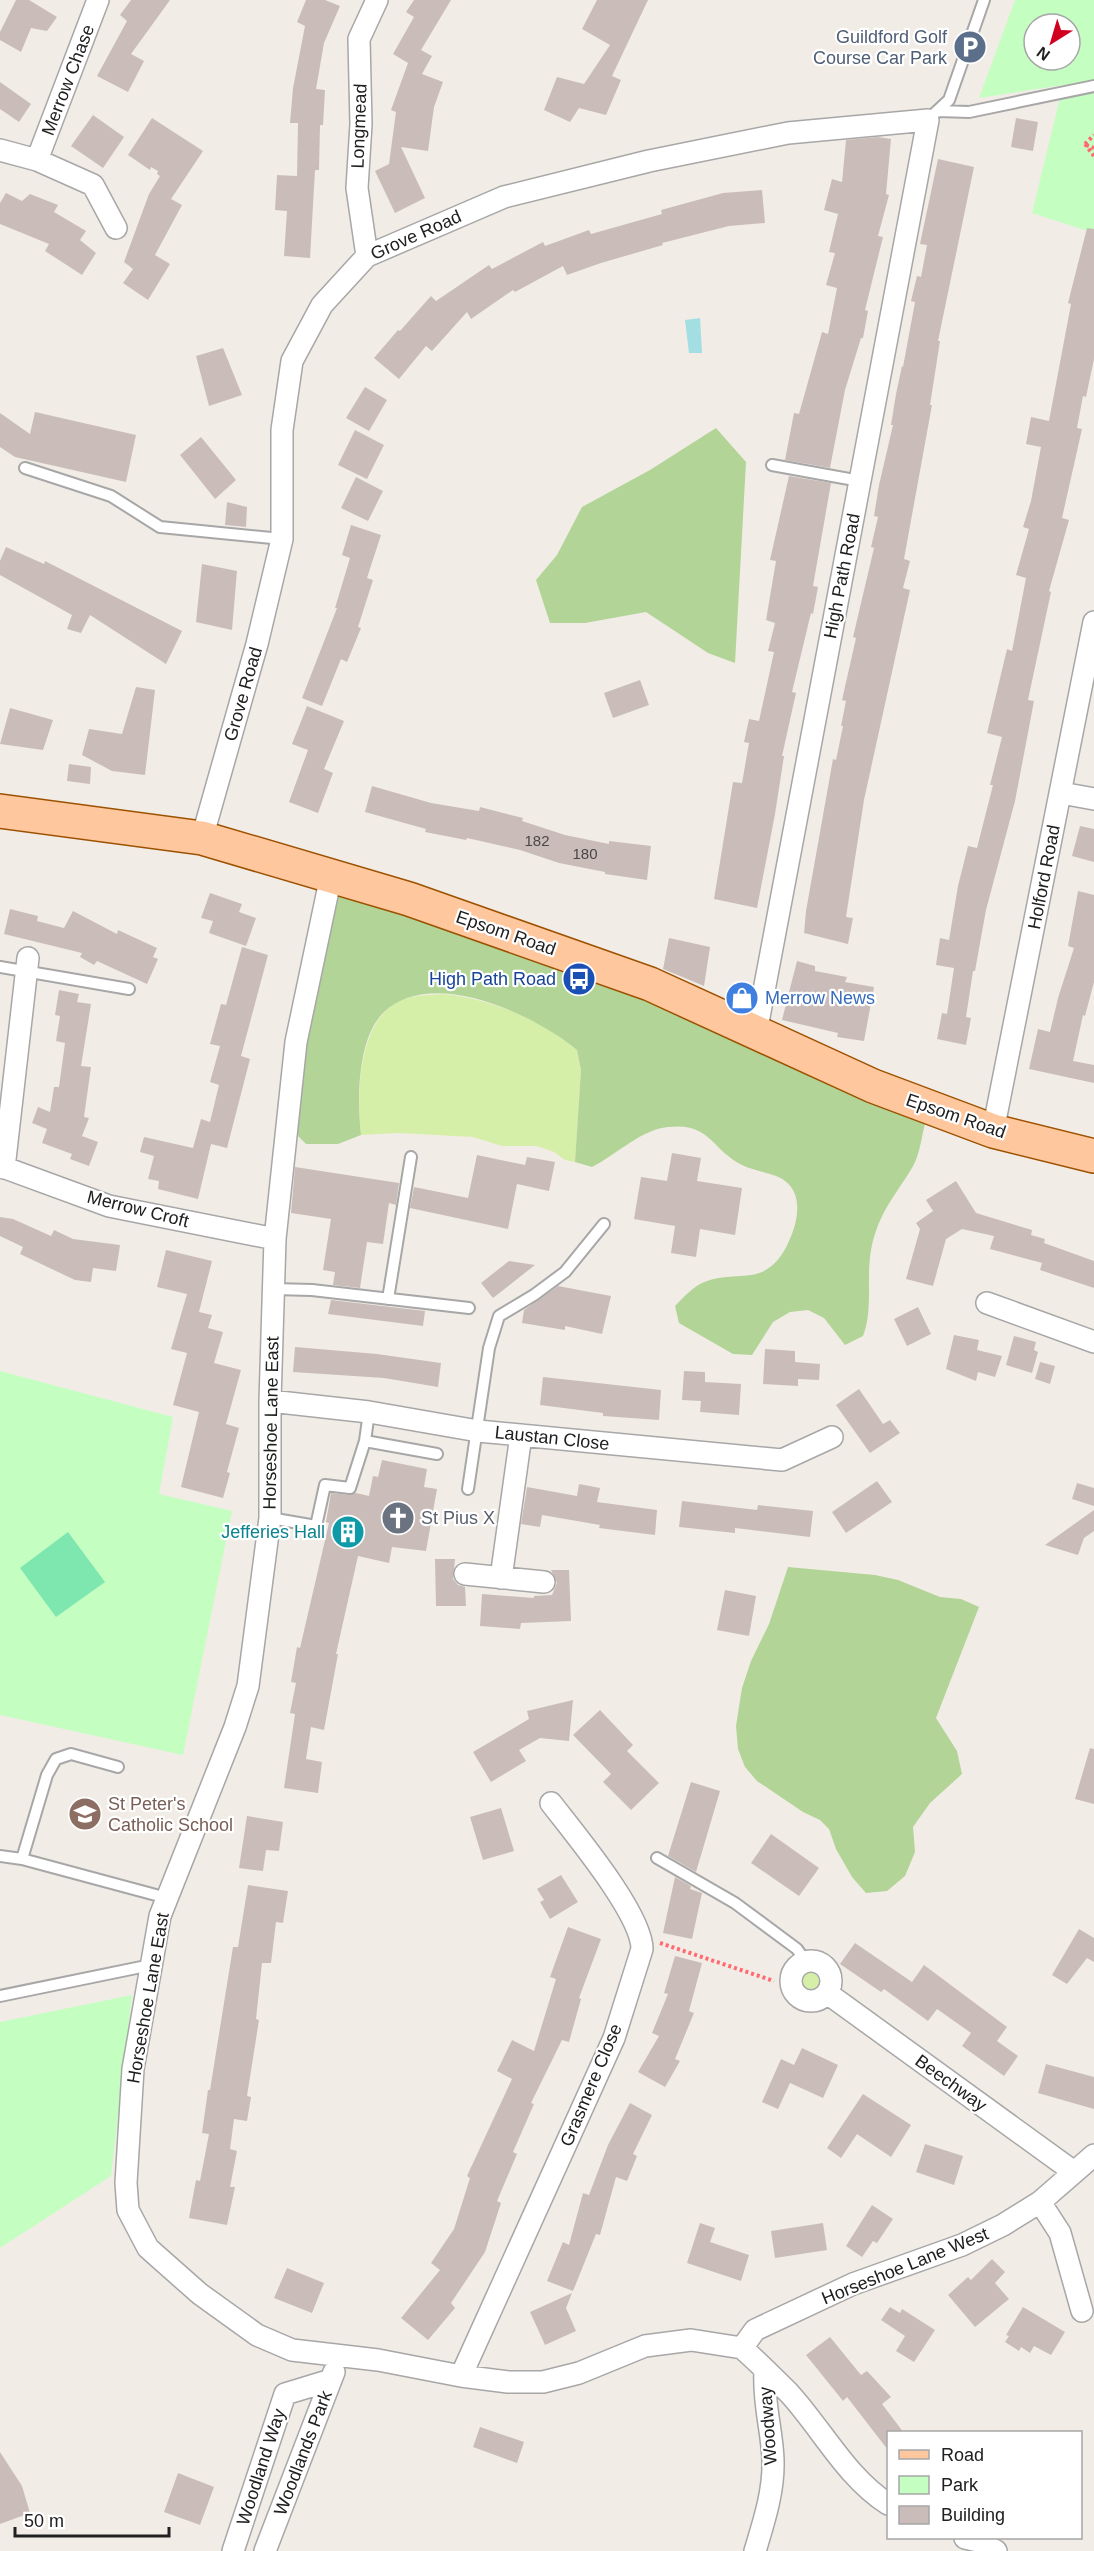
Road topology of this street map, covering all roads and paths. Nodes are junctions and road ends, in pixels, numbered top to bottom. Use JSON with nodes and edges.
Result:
{"nodes":[{"id":1,"x":98,"y":0,"type":"edge"},
{"id":2,"x":377,"y":0,"type":"edge"},
{"id":3,"x":984,"y":0,"type":"edge"},
{"id":4,"x":1094,"y":86,"type":"edge"},
{"id":5,"x":933,"y":115,"type":"junction"},
{"id":6,"x":1094,"y":135,"type":"edge"},
{"id":7,"x":1085,"y":144,"type":"junction"},
{"id":8,"x":1094,"y":148,"type":"edge"},
{"id":9,"x":0,"y":150,"type":"edge"},
{"id":10,"x":1094,"y":156,"type":"edge"},
{"id":11,"x":37,"y":160,"type":"junction"},
{"id":12,"x":116,"y":228,"type":"dead end"},
{"id":13,"x":367,"y":256,"type":"junction"},
{"id":14,"x":772,"y":465,"type":"dead end"},
{"id":15,"x":25,"y":468,"type":"dead end"},
{"id":16,"x":860,"y":481,"type":"junction"},
{"id":17,"x":282,"y":539,"type":"junction"},
{"id":18,"x":1094,"y":622,"type":"edge"},
{"id":19,"x":1060,"y":793,"type":"junction"},
{"id":20,"x":1094,"y":799,"type":"edge"},
{"id":21,"x":0,"y":811,"type":"edge"},
{"id":22,"x":202,"y":838,"type":"junction"},
{"id":23,"x":331,"y":876,"type":"junction"},
{"id":24,"x":27,"y":966,"type":"junction"},
{"id":25,"x":0,"y":967,"type":"edge"},
{"id":26,"x":129,"y":989,"type":"dead end"},
{"id":27,"x":756,"y":1034,"type":"junction"},
{"id":28,"x":993,"y":1131,"type":"junction"},
{"id":29,"x":1094,"y":1156,"type":"edge"},
{"id":30,"x":411,"y":1157,"type":"dead end"},
{"id":31,"x":2,"y":1167,"type":"edge"},
{"id":32,"x":604,"y":1224,"type":"dead end"},
{"id":33,"x":275,"y":1239,"type":"junction"},
{"id":34,"x":274,"y":1289,"type":"junction"},
{"id":35,"x":388,"y":1299,"type":"junction"},
{"id":36,"x":987,"y":1303,"type":"dead end"},
{"id":37,"x":469,"y":1308,"type":"dead end"},
{"id":38,"x":1094,"y":1342,"type":"edge"},
{"id":39,"x":270,"y":1401,"type":"junction"},
{"id":40,"x":369,"y":1412,"type":"junction"},
{"id":41,"x":478,"y":1431,"type":"junction"},
{"id":42,"x":521,"y":1435,"type":"junction"},
{"id":43,"x":832,"y":1437,"type":"dead end"},
{"id":44,"x":364,"y":1442,"type":"junction"},
{"id":45,"x":437,"y":1454,"type":"dead end"},
{"id":46,"x":468,"y":1489,"type":"dead end"},
{"id":47,"x":270,"y":1518,"type":"junction"},
{"id":48,"x":465,"y":1574,"type":"dead end"},
{"id":49,"x":501,"y":1578,"type":"junction"},
{"id":50,"x":544,"y":1582,"type":"dead end"},
{"id":51,"x":118,"y":1767,"type":"dead end"},
{"id":52,"x":551,"y":1803,"type":"dead end"},
{"id":53,"x":0,"y":1856,"type":"edge"},
{"id":54,"x":657,"y":1858,"type":"dead end"},
{"id":55,"x":22,"y":1859,"type":"junction"},
{"id":56,"x":167,"y":1898,"type":"junction"},
{"id":57,"x":642,"y":1937,"type":"junction"},
{"id":58,"x":806,"y":1962,"type":"junction"},
{"id":59,"x":151,"y":1965,"type":"junction"},
{"id":60,"x":774,"y":1981,"type":"dead end"},
{"id":61,"x":827,"y":1994,"type":"junction"},
{"id":62,"x":0,"y":1996,"type":"edge"},
{"id":63,"x":1094,"y":2155,"type":"edge"},
{"id":64,"x":1074,"y":2172,"type":"junction"},
{"id":65,"x":1040,"y":2202,"type":"junction"},
{"id":66,"x":1082,"y":2311,"type":"dead end"},
{"id":67,"x":742,"y":2348,"type":"junction"},
{"id":68,"x":340,"y":2355,"type":"junction"},
{"id":69,"x":765,"y":2371,"type":"junction"},
{"id":70,"x":461,"y":2376,"type":"junction"},
{"id":71,"x":331,"y":2380,"type":"junction"},
{"id":72,"x":887,"y":2503,"type":"edge"},
{"id":73,"x":969,"y":2539,"type":"edge"},
{"id":74,"x":233,"y":2551,"type":"edge"},
{"id":75,"x":265,"y":2551,"type":"edge"},
{"id":76,"x":755,"y":2551,"type":"edge"},
{"id":77,"x":996,"y":2551,"type":"edge"}],
"edges":[{"from":1,"to":11,"type":"street","name":"Merrow Chase"},
{"from":2,"to":13,"type":"street","name":"Longmead"},
{"from":3,"to":5,"type":"lane"},
{"from":4,"to":5,"type":"lane"},
{"from":5,"to":13,"type":"street","name":"Grove Road"},
{"from":5,"to":16,"type":"street","name":"High Path Road"},
{"from":6,"to":7,"type":"path"},
{"from":7,"to":8,"type":"path"},
{"from":7,"to":10,"type":"path"},
{"from":9,"to":11,"type":"street","name":"Merrow Chase"},
{"from":11,"to":12,"type":"street","name":"Merrow Chase"},
{"from":13,"to":17,"type":"street","name":"Grove Road"},
{"from":14,"to":16,"type":"lane"},
{"from":15,"to":17,"type":"lane"},
{"from":16,"to":27,"type":"street","name":"High Path Road"},
{"from":17,"to":22,"type":"street","name":"Grove Road"},
{"from":18,"to":19,"type":"street","name":"Holford Road"},
{"from":19,"to":20,"type":"street"},
{"from":19,"to":28,"type":"street","name":"Holford Road"},
{"from":21,"to":22,"type":"main road","name":"Epsom Road"},
{"from":22,"to":23,"type":"main road","name":"Epsom Road"},
{"from":23,"to":27,"type":"main road","name":"Epsom Road"},
{"from":23,"to":33,"type":"street","name":"Horseshoe Lane East"},
{"from":24,"to":25,"type":"lane"},
{"from":24,"to":26,"type":"lane"},
{"from":24,"to":31,"type":"street","name":"Merrow Croft"},
{"from":27,"to":28,"type":"main road","name":"Epsom Road"},
{"from":28,"to":29,"type":"main road","name":"Epsom Road"},
{"from":30,"to":35,"type":"lane"},
{"from":31,"to":33,"type":"street","name":"Merrow Croft"},
{"from":32,"to":41,"type":"lane"},
{"from":33,"to":34,"type":"street","name":"Horseshoe Lane East"},
{"from":34,"to":35,"type":"lane"},
{"from":34,"to":39,"type":"street","name":"Horseshoe Lane East"},
{"from":35,"to":37,"type":"lane"},
{"from":36,"to":38,"type":"street"},
{"from":39,"to":40,"type":"street","name":"Laustan Close"},
{"from":39,"to":47,"type":"street","name":"Horseshoe Lane East"},
{"from":40,"to":41,"type":"street","name":"Laustan Close"},
{"from":40,"to":44,"type":"lane"},
{"from":41,"to":42,"type":"street","name":"Laustan Close"},
{"from":41,"to":46,"type":"lane"},
{"from":42,"to":43,"type":"street","name":"Laustan Close"},
{"from":42,"to":49,"type":"street"},
{"from":44,"to":45,"type":"lane"},
{"from":44,"to":47,"type":"lane"},
{"from":47,"to":56,"type":"street","name":"Horseshoe Lane East"},
{"from":48,"to":49,"type":"street"},
{"from":49,"to":50,"type":"street"},
{"from":51,"to":55,"type":"lane"},
{"from":52,"to":57,"type":"street"},
{"from":53,"to":55,"type":"lane"},
{"from":54,"to":58,"type":"lane"},
{"from":55,"to":56,"type":"lane"},
{"from":56,"to":59,"type":"street","name":"Horseshoe Lane East"},
{"from":57,"to":60,"type":"path"},
{"from":57,"to":70,"type":"street","name":"Grasmere Close"},
{"from":58,"to":61,"type":"street"},
{"from":58,"to":61,"type":"street"},
{"from":59,"to":62,"type":"lane"},
{"from":59,"to":68,"type":"street","name":"Horseshoe Lane East"},
{"from":61,"to":64,"type":"street","name":"Beechway"},
{"from":63,"to":64,"type":"street","name":"Horseshoe Lane West"},
{"from":64,"to":65,"type":"street","name":"Horseshoe Lane West"},
{"from":65,"to":66,"type":"street"},
{"from":65,"to":67,"type":"street","name":"Horseshoe Lane West"},
{"from":67,"to":69,"type":"street"},
{"from":67,"to":70,"type":"street","name":"Horseshoe Lane East"},
{"from":68,"to":70,"type":"street","name":"Horseshoe Lane East"},
{"from":68,"to":71,"type":"street","name":"Woodlands Park"},
{"from":69,"to":72,"type":"street"},
{"from":69,"to":76,"type":"street","name":"Woodway"},
{"from":71,"to":74,"type":"street","name":"Woodland Way"},
{"from":71,"to":75,"type":"street","name":"Woodlands Park"},
{"from":73,"to":77,"type":"street"}]}
